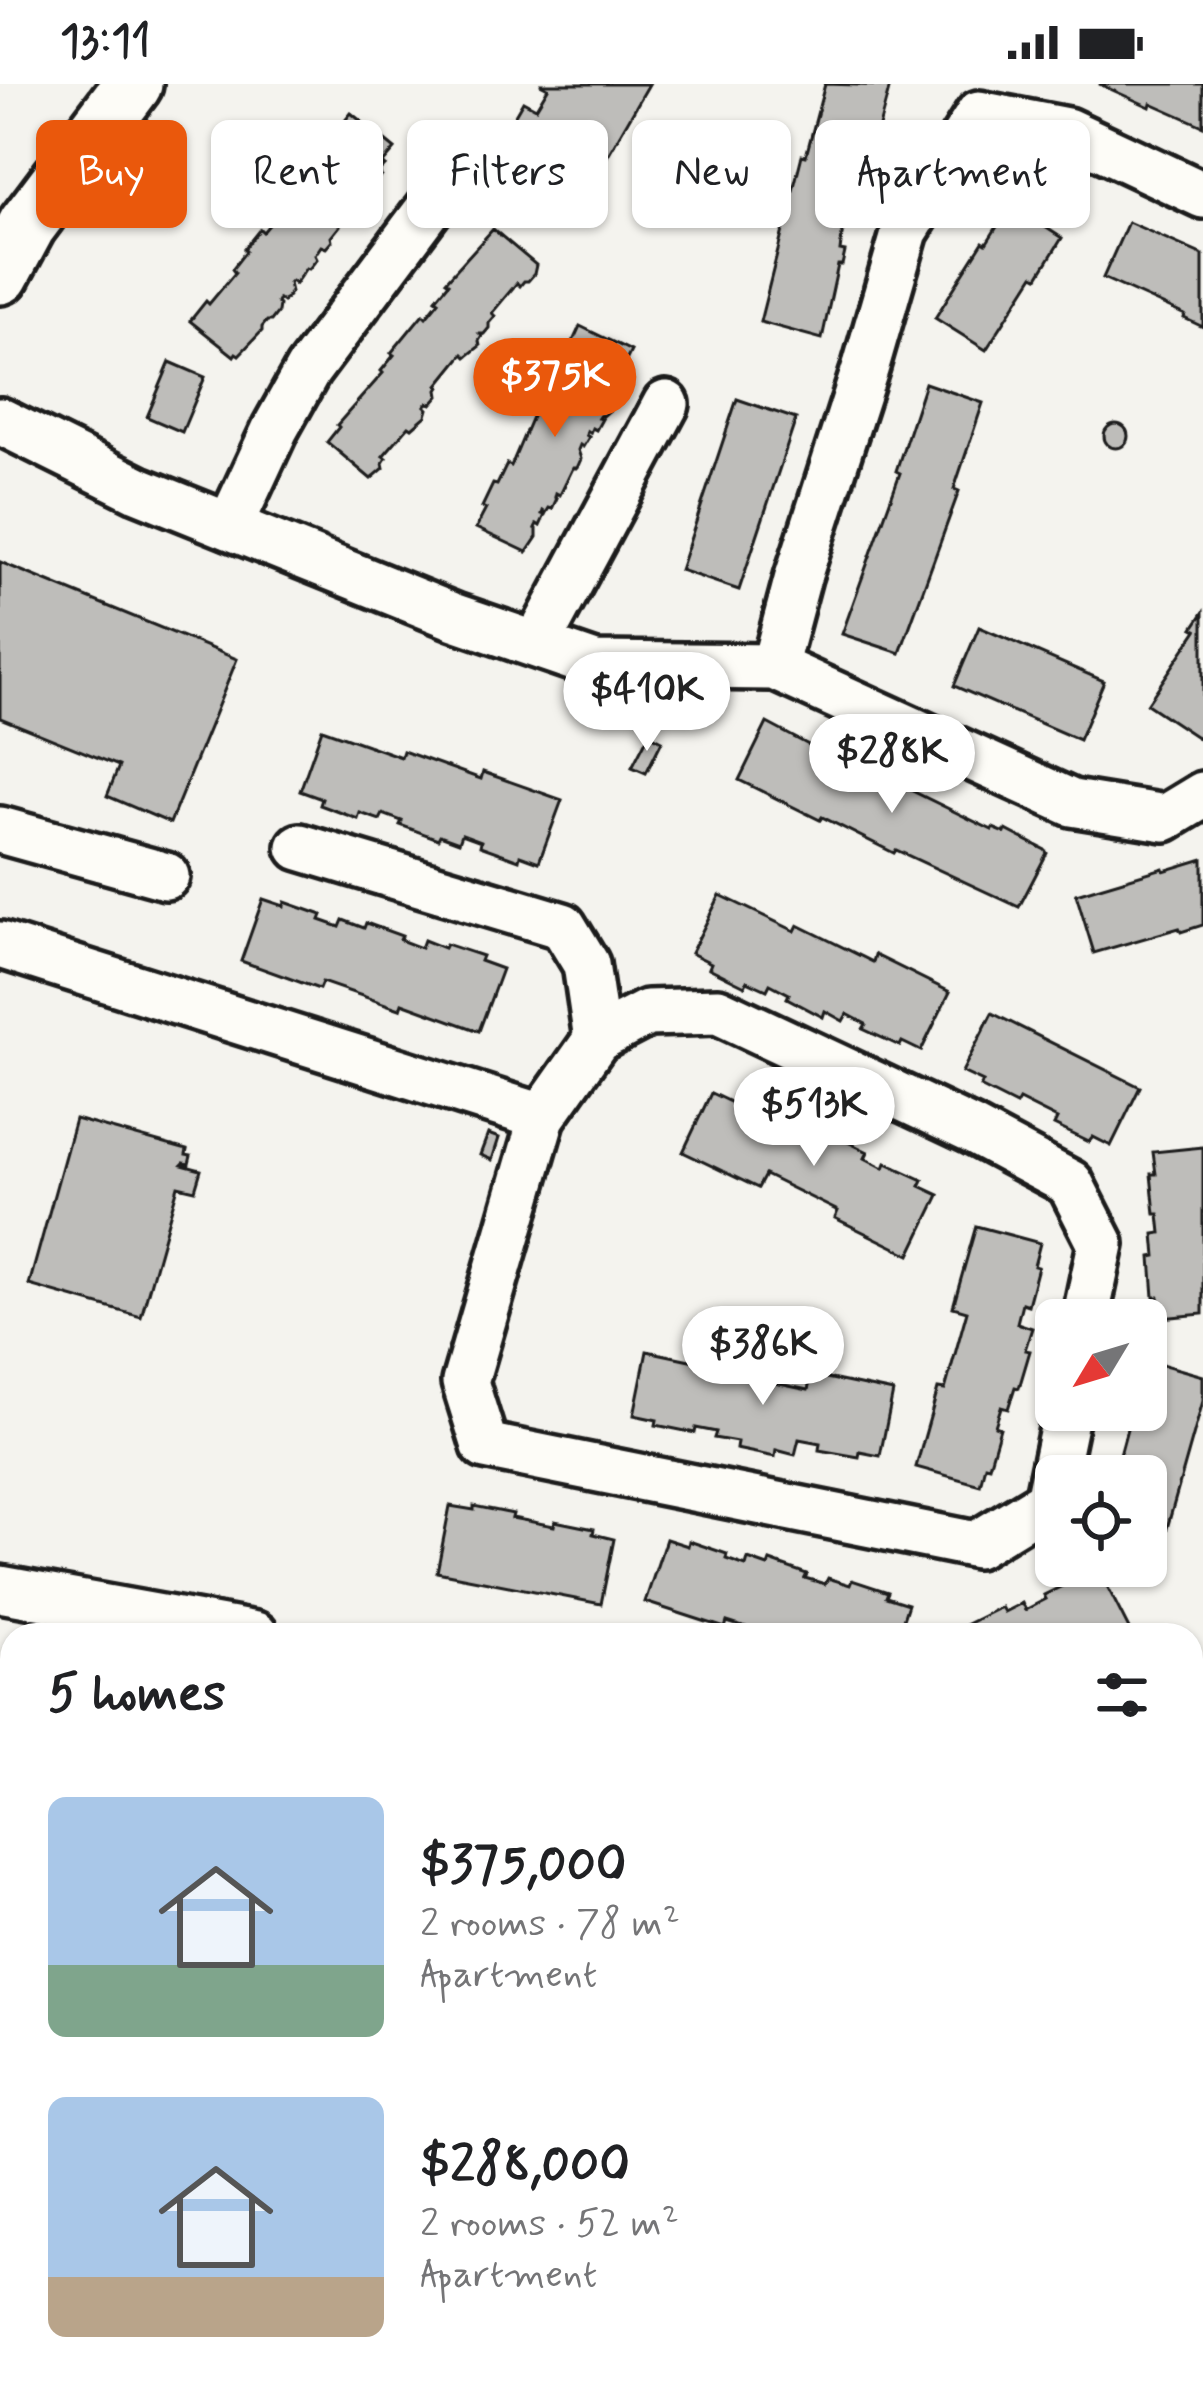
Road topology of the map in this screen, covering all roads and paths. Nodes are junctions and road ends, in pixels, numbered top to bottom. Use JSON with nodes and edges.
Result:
{"nodes":[{"id":1,"x":133,"y":84,"type":"edge"},
{"id":2,"x":1203,"y":195,"type":"edge"},
{"id":3,"x":414,"y":228,"type":"edge"},
{"id":4,"x":0,"y":275,"type":"edge"},
{"id":5,"x":666,"y":404,"type":"dead end"},
{"id":6,"x":0,"y":421,"type":"edge"},
{"id":7,"x":230,"y":526,"type":"junction"},
{"id":8,"x":537,"y":644,"type":"junction"},
{"id":9,"x":774,"y":667,"type":"junction"},
{"id":10,"x":1203,"y":795,"type":"edge"},
{"id":11,"x":0,"y":830,"type":"edge"},
{"id":12,"x":300,"y":847,"type":"dead end"},
{"id":13,"x":166,"y":876,"type":"dead end"},
{"id":14,"x":0,"y":945,"type":"edge"},
{"id":15,"x":597,"y":1039,"type":"junction"},
{"id":16,"x":542,"y":1117,"type":"junction"},
{"id":17,"x":1089,"y":1299,"type":"edge"},
{"id":18,"x":1063,"y":1431,"type":"edge"},
{"id":19,"x":0,"y":1589,"type":"edge"},
{"id":20,"x":188,"y":1623,"type":"edge"}],
"edges":[{"from":1,"to":4,"type":"main road"},
{"from":2,"to":9,"type":"street"},
{"from":3,"to":7,"type":"street"},
{"from":5,"to":8,"type":"street"},
{"from":6,"to":7,"type":"street"},
{"from":7,"to":8,"type":"street"},
{"from":8,"to":9,"type":"street"},
{"from":9,"to":10,"type":"street"},
{"from":11,"to":13,"type":"street"},
{"from":12,"to":15,"type":"street"},
{"from":14,"to":16,"type":"street"},
{"from":15,"to":16,"type":"street"},
{"from":15,"to":17,"type":"street"},
{"from":16,"to":18,"type":"street"},
{"from":19,"to":20,"type":"street"}]}
